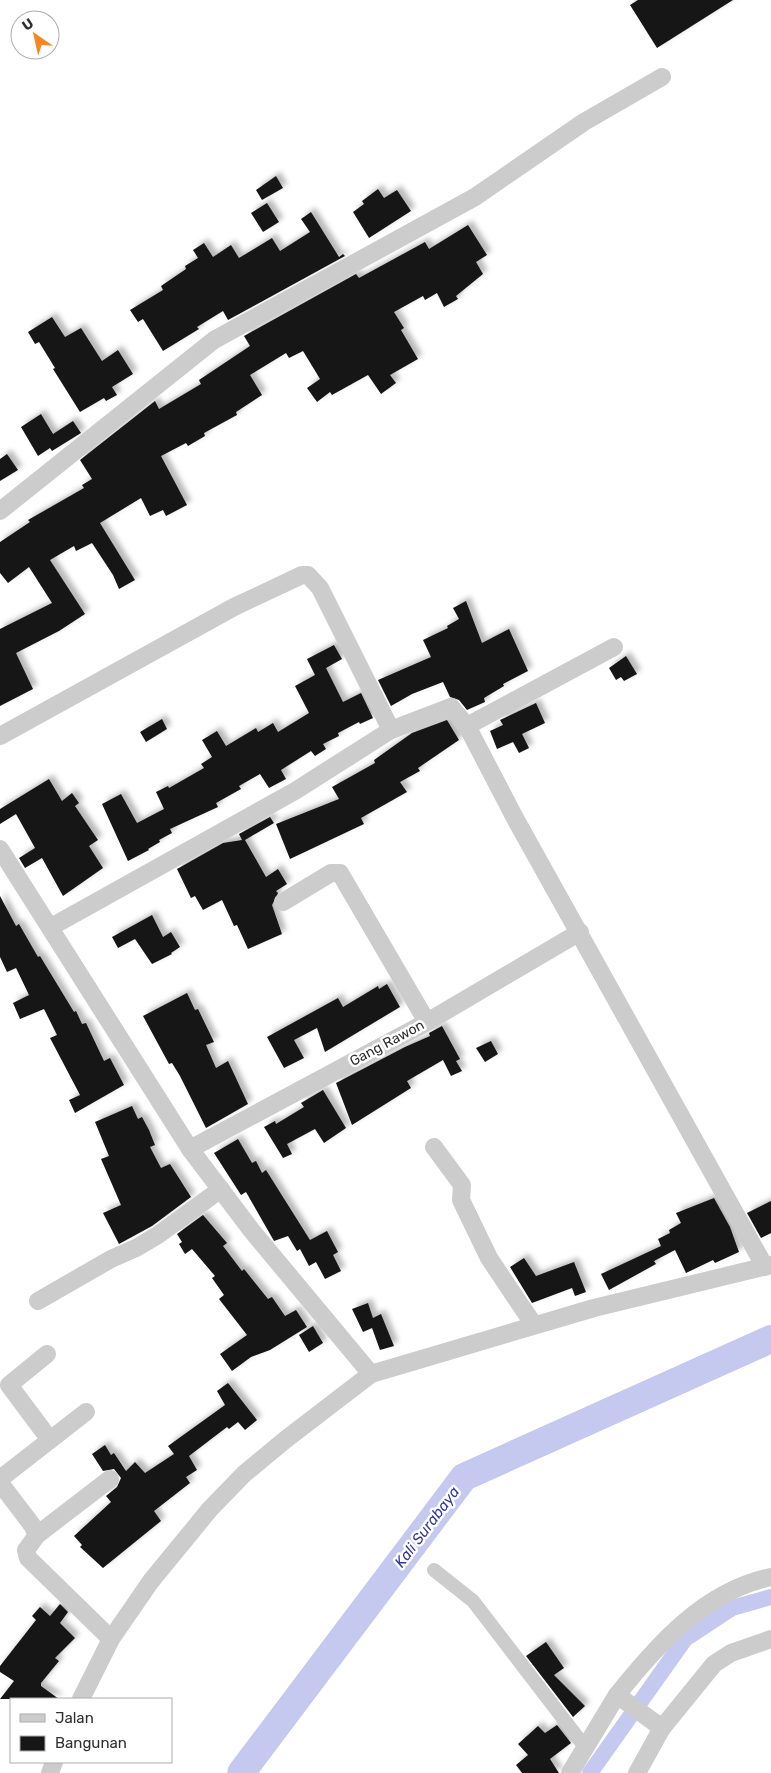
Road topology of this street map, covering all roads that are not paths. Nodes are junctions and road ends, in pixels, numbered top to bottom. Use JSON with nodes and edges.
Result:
{"nodes":[{"id":1,"x":662,"y":77,"type":"dead end"},
{"id":2,"x":0,"y":511,"type":"edge"},
{"id":3,"x":614,"y":647,"type":"dead end"},
{"id":4,"x":467,"y":726,"type":"junction"},
{"id":5,"x":391,"y":730,"type":"junction"},
{"id":6,"x":0,"y":736,"type":"edge"},
{"id":7,"x":0,"y":849,"type":"edge"},
{"id":8,"x":283,"y":902,"type":"dead end"},
{"id":9,"x":51,"y":927,"type":"junction"},
{"id":10,"x":580,"y":932,"type":"junction"},
{"id":11,"x":427,"y":1022,"type":"junction"},
{"id":12,"x":434,"y":1147,"type":"dead end"},
{"id":13,"x":190,"y":1149,"type":"junction"},
{"id":14,"x":221,"y":1189,"type":"junction"},
{"id":15,"x":768,"y":1266,"type":"edge"},
{"id":16,"x":38,"y":1301,"type":"dead end"},
{"id":17,"x":534,"y":1326,"type":"junction"},
{"id":18,"x":47,"y":1354,"type":"dead end"},
{"id":19,"x":371,"y":1374,"type":"junction"},
{"id":20,"x":86,"y":1412,"type":"dead end"},
{"id":21,"x":50,"y":1440,"type":"junction"},
{"id":22,"x":0,"y":1479,"type":"edge"},
{"id":23,"x":110,"y":1479,"type":"dead end"},
{"id":24,"x":0,"y":1483,"type":"edge"},
{"id":25,"x":37,"y":1535,"type":"junction"},
{"id":26,"x":434,"y":1570,"type":"dead end"},
{"id":27,"x":771,"y":1577,"type":"edge"},
{"id":28,"x":111,"y":1639,"type":"junction"},
{"id":29,"x":771,"y":1639,"type":"edge"},
{"id":30,"x":82,"y":1698,"type":"edge"},
{"id":31,"x":622,"y":1699,"type":"junction"},
{"id":32,"x":658,"y":1726,"type":"junction"},
{"id":33,"x":585,"y":1747,"type":"junction"},
{"id":34,"x":570,"y":1773,"type":"edge"},
{"id":35,"x":637,"y":1773,"type":"edge"}],
"edges":[{"from":1,"to":2,"type":"street"},
{"from":3,"to":4,"type":"street"},
{"from":4,"to":5,"type":"street"},
{"from":4,"to":10,"type":"street"},
{"from":5,"to":6,"type":"street"},
{"from":5,"to":9,"type":"street"},
{"from":7,"to":9,"type":"street"},
{"from":8,"to":11,"type":"street"},
{"from":9,"to":13,"type":"street"},
{"from":10,"to":11,"type":"street","name":"Gang Rawon"},
{"from":10,"to":15,"type":"street"},
{"from":11,"to":13,"type":"street","name":"Gang Rawon"},
{"from":12,"to":17,"type":"street"},
{"from":13,"to":14,"type":"street"},
{"from":14,"to":16,"type":"street"},
{"from":14,"to":19,"type":"street"},
{"from":15,"to":17,"type":"street"},
{"from":17,"to":19,"type":"street"},
{"from":18,"to":21,"type":"street"},
{"from":19,"to":28,"type":"street"},
{"from":20,"to":21,"type":"street"},
{"from":21,"to":22,"type":"street"},
{"from":23,"to":25,"type":"street"},
{"from":24,"to":25,"type":"street"},
{"from":25,"to":28,"type":"street"},
{"from":26,"to":33,"type":"street"},
{"from":27,"to":31,"type":"street"},
{"from":28,"to":30,"type":"street"},
{"from":29,"to":32,"type":"street"},
{"from":31,"to":32,"type":"street"},
{"from":31,"to":33,"type":"street"},
{"from":32,"to":35,"type":"street"},
{"from":33,"to":34,"type":"street"}]}
